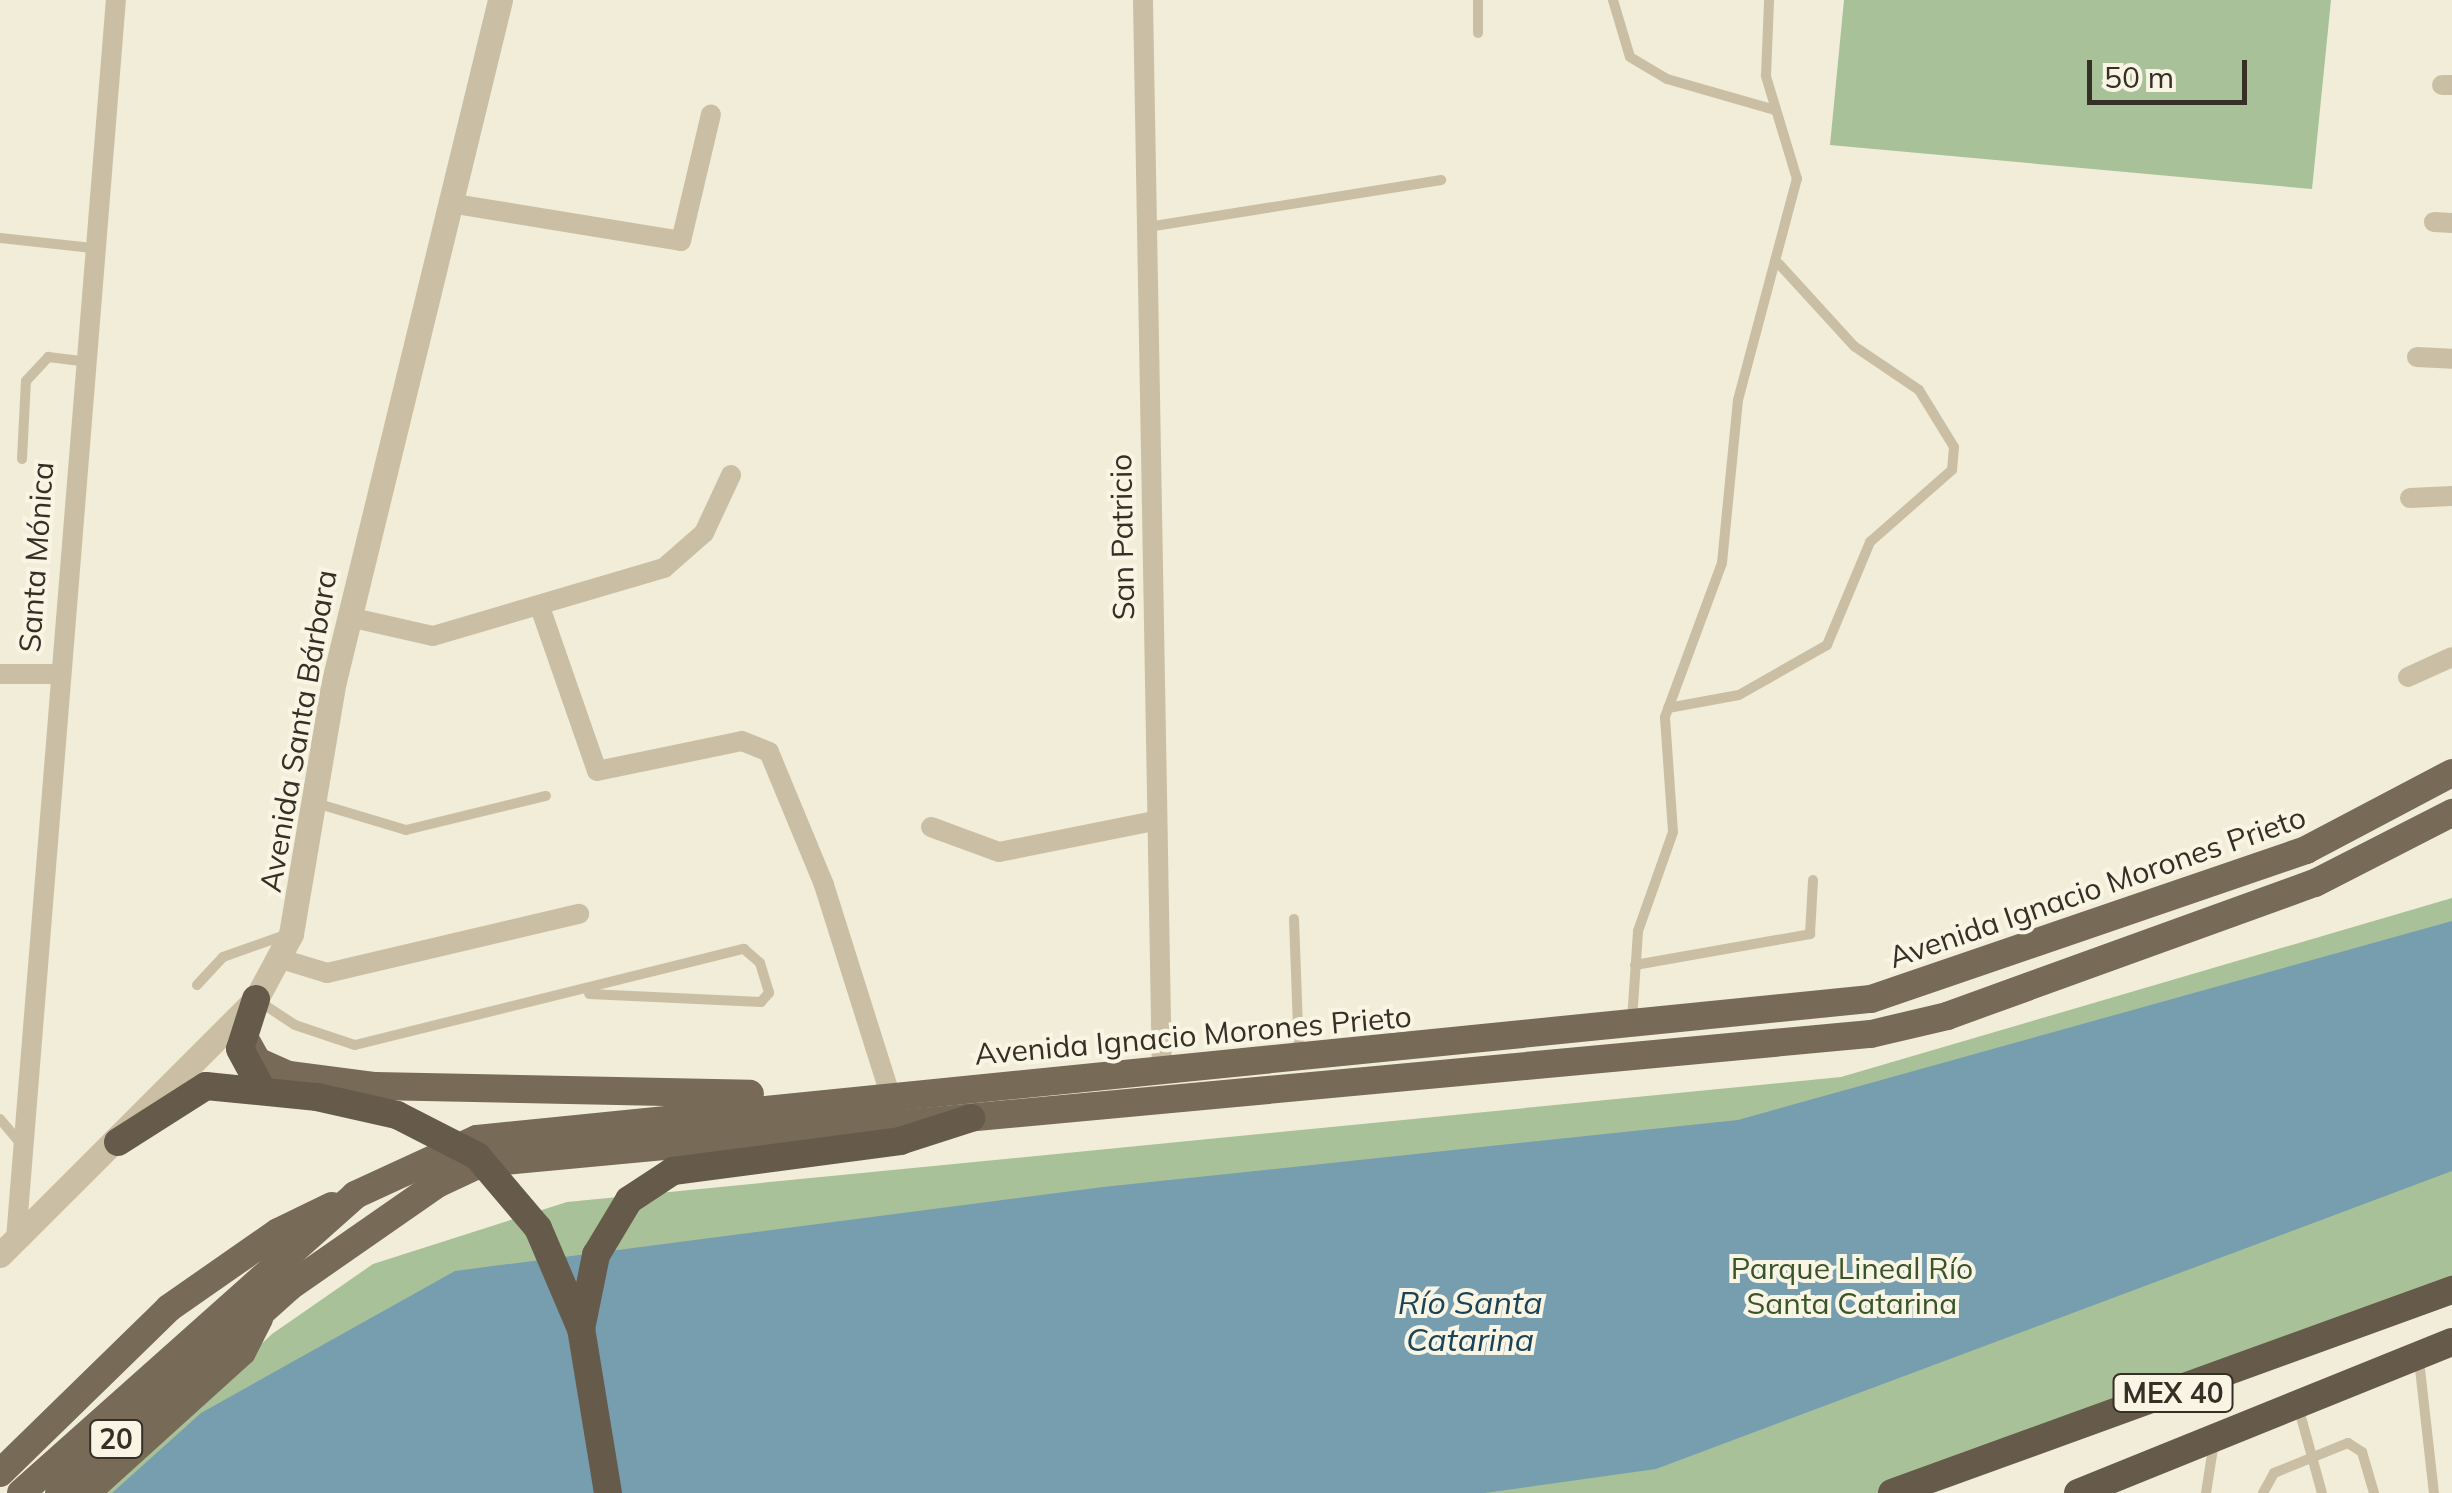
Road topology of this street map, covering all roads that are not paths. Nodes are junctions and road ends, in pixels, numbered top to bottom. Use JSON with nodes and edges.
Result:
{"nodes":[{"id":1,"x":116,"y":0,"type":"edge"},
{"id":2,"x":500,"y":0,"type":"edge"},
{"id":3,"x":1143,"y":0,"type":"edge"},
{"id":4,"x":1478,"y":0,"type":"edge"},
{"id":5,"x":1613,"y":0,"type":"edge"},
{"id":6,"x":1769,"y":0,"type":"edge"},
{"id":7,"x":1478,"y":33,"type":"dead end"},
{"id":8,"x":1775,"y":110,"type":"junction"},
{"id":9,"x":711,"y":114,"type":"dead end"},
{"id":10,"x":1441,"y":180,"type":"dead end"},
{"id":11,"x":449,"y":203,"type":"junction"},
{"id":12,"x":1148,"y":227,"type":"junction"},
{"id":13,"x":0,"y":238,"type":"edge"},
{"id":14,"x":92,"y":248,"type":"junction"},
{"id":15,"x":1779,"y":264,"type":"junction"},
{"id":16,"x":2417,"y":357,"type":"dead end"},
{"id":17,"x":2452,"y":359,"type":"edge"},
{"id":18,"x":81,"y":361,"type":"junction"},
{"id":19,"x":22,"y":459,"type":"dead end"},
{"id":20,"x":731,"y":476,"type":"dead end"},
{"id":21,"x":2452,"y":496,"type":"edge"},
{"id":22,"x":2410,"y":498,"type":"dead end"},
{"id":23,"x":541,"y":610,"type":"junction"},
{"id":24,"x":349,"y":618,"type":"junction"},
{"id":25,"x":2452,"y":656,"type":"edge"},
{"id":26,"x":0,"y":674,"type":"edge"},
{"id":27,"x":58,"y":674,"type":"junction"},
{"id":28,"x":2408,"y":676,"type":"dead end"},
{"id":29,"x":1668,"y":708,"type":"junction"},
{"id":30,"x":2452,"y":773,"type":"edge"},
{"id":31,"x":546,"y":796,"type":"dead end"},
{"id":32,"x":316,"y":802,"type":"junction"},
{"id":33,"x":2452,"y":813,"type":"edge"},
{"id":34,"x":1154,"y":822,"type":"junction"},
{"id":35,"x":932,"y":827,"type":"dead end"},
{"id":36,"x":1813,"y":880,"type":"dead end"},
{"id":37,"x":579,"y":914,"type":"dead end"},
{"id":38,"x":1294,"y":918,"type":"dead end"},
{"id":39,"x":290,"y":934,"type":"junction"},
{"id":40,"x":278,"y":958,"type":"junction"},
{"id":41,"x":1636,"y":965,"type":"junction"},
{"id":42,"x":197,"y":984,"type":"dead end"},
{"id":43,"x":589,"y":994,"type":"junction"},
{"id":44,"x":256,"y":999,"type":"junction"},
{"id":45,"x":1632,"y":1026,"type":"junction"},
{"id":46,"x":244,"y":1032,"type":"junction"},
{"id":47,"x":1300,"y":1059,"type":"junction"},
{"id":48,"x":1162,"y":1073,"type":"junction"},
{"id":49,"x":260,"y":1086,"type":"junction"},
{"id":50,"x":890,"y":1094,"type":"junction"},
{"id":51,"x":826,"y":1098,"type":"junction"},
{"id":52,"x":971,"y":1118,"type":"junction"},
{"id":53,"x":0,"y":1119,"type":"edge"},
{"id":54,"x":118,"y":1142,"type":"junction"},
{"id":55,"x":23,"y":1147,"type":"junction"},
{"id":56,"x":356,"y":1195,"type":"junction"},
{"id":57,"x":8,"y":1247,"type":"edge"},
{"id":58,"x":2452,"y":1290,"type":"edge"},
{"id":59,"x":264,"y":1306,"type":"junction"},
{"id":60,"x":581,"y":1328,"type":"junction"},
{"id":61,"x":2452,"y":1342,"type":"edge"},
{"id":62,"x":2418,"y":1354,"type":"junction"},
{"id":63,"x":164,"y":1376,"type":"junction"},
{"id":64,"x":2296,"y":1400,"type":"junction"},
{"id":65,"x":2216,"y":1431,"type":"junction"},
{"id":66,"x":2312,"y":1457,"type":"junction"},
{"id":67,"x":0,"y":1474,"type":"edge"},
{"id":68,"x":21,"y":1493,"type":"edge"},
{"id":69,"x":59,"y":1493,"type":"edge"},
{"id":70,"x":86,"y":1493,"type":"edge"},
{"id":71,"x":608,"y":1493,"type":"edge"},
{"id":72,"x":1892,"y":1493,"type":"edge"},
{"id":73,"x":2078,"y":1493,"type":"edge"},
{"id":74,"x":2206,"y":1493,"type":"edge"},
{"id":75,"x":2263,"y":1493,"type":"edge"},
{"id":76,"x":2322,"y":1493,"type":"edge"},
{"id":77,"x":2374,"y":1493,"type":"edge"},
{"id":78,"x":2434,"y":1493,"type":"edge"}],
"edges":[{"from":1,"to":14,"type":"street","name":"Santa Mónica"},
{"from":2,"to":11,"type":"street","name":"Avenida Santa Bárbara"},
{"from":3,"to":12,"type":"street","name":"San Patricio"},
{"from":4,"to":7,"type":"lane"},
{"from":5,"to":8,"type":"lane"},
{"from":6,"to":8,"type":"lane"},
{"from":8,"to":15,"type":"lane"},
{"from":9,"to":11,"type":"street"},
{"from":10,"to":12,"type":"lane"},
{"from":11,"to":24,"type":"street","name":"Avenida Santa Bárbara"},
{"from":12,"to":34,"type":"street","name":"San Patricio"},
{"from":13,"to":14,"type":"lane"},
{"from":14,"to":18,"type":"street","name":"Santa Mónica"},
{"from":15,"to":29,"type":"lane"},
{"from":15,"to":29,"type":"lane"},
{"from":16,"to":17,"type":"street"},
{"from":18,"to":19,"type":"lane"},
{"from":18,"to":27,"type":"street","name":"Santa Mónica"},
{"from":20,"to":23,"type":"street"},
{"from":21,"to":22,"type":"street"},
{"from":23,"to":24,"type":"street"},
{"from":23,"to":50,"type":"street"},
{"from":24,"to":32,"type":"street","name":"Avenida Santa Bárbara"},
{"from":25,"to":28,"type":"street"},
{"from":26,"to":27,"type":"street"},
{"from":27,"to":55,"type":"street","name":"Santa Mónica"},
{"from":29,"to":41,"type":"lane"},
{"from":30,"to":45,"type":"main road","name":"Avenida Ignacio Morones Prieto"},
{"from":31,"to":32,"type":"lane"},
{"from":32,"to":39,"type":"street","name":"Avenida Santa Bárbara"},
{"from":33,"to":52,"type":"main road","name":"Avenida Ignacio Morones Prieto"},
{"from":34,"to":35,"type":"street"},
{"from":34,"to":48,"type":"street","name":"San Patricio"},
{"from":36,"to":41,"type":"lane"},
{"from":37,"to":40,"type":"street"},
{"from":38,"to":47,"type":"lane"},
{"from":39,"to":40,"type":"street","name":"Avenida Santa Bárbara"},
{"from":39,"to":42,"type":"lane"},
{"from":40,"to":44,"type":"street","name":"Avenida Santa Bárbara"},
{"from":41,"to":45,"type":"lane"},
{"from":43,"to":43,"type":"lane"},
{"from":43,"to":44,"type":"lane"},
{"from":44,"to":46,"type":"highway"},
{"from":44,"to":54,"type":"street","name":"Avenida Santa Bárbara"},
{"from":45,"to":47,"type":"main road","name":"Avenida Ignacio Morones Prieto"},
{"from":46,"to":49,"type":"highway"},
{"from":46,"to":51,"type":"main road"},
{"from":47,"to":48,"type":"main road","name":"Avenida Ignacio Morones Prieto"},
{"from":48,"to":50,"type":"main road","name":"Avenida Ignacio Morones Prieto"},
{"from":49,"to":54,"type":"highway"},
{"from":49,"to":60,"type":"highway","bridge":true},
{"from":50,"to":51,"type":"main road","name":"Avenida Ignacio Morones Prieto"},
{"from":51,"to":56,"type":"main road","name":"Avenida Ignacio Morones Prieto"},
{"from":52,"to":59,"type":"main road","name":"Avenida Ignacio Morones Prieto"},
{"from":52,"to":60,"type":"highway"},
{"from":53,"to":55,"type":"lane"},
{"from":54,"to":57,"type":"street","name":"Avenida Santa Bárbara"},
{"from":55,"to":57,"type":"street","name":"Santa Mónica"},
{"from":56,"to":63,"type":"main road","name":"Avenida Ignacio Morones Prieto"},
{"from":56,"to":67,"type":"main road"},
{"from":58,"to":72,"type":"highway","number":"MEX 40"},
{"from":59,"to":63,"type":"main road","name":"Avenida Ignacio Morones Prieto"},
{"from":59,"to":70,"type":"main road"},
{"from":60,"to":71,"type":"highway"},
{"from":61,"to":62,"type":"highway","number":"MEX 40"},
{"from":62,"to":64,"type":"highway","number":"MEX 40"},
{"from":62,"to":78,"type":"lane"},
{"from":63,"to":68,"type":"main road","name":"Avenida Ignacio Morones Prieto"},
{"from":63,"to":69,"type":"main road","number":"20"},
{"from":64,"to":65,"type":"highway","number":"MEX 40"},
{"from":64,"to":66,"type":"lane"},
{"from":65,"to":73,"type":"highway","number":"MEX 40"},
{"from":65,"to":74,"type":"lane"},
{"from":66,"to":75,"type":"lane"},
{"from":66,"to":76,"type":"lane"},
{"from":66,"to":77,"type":"lane"}]}
